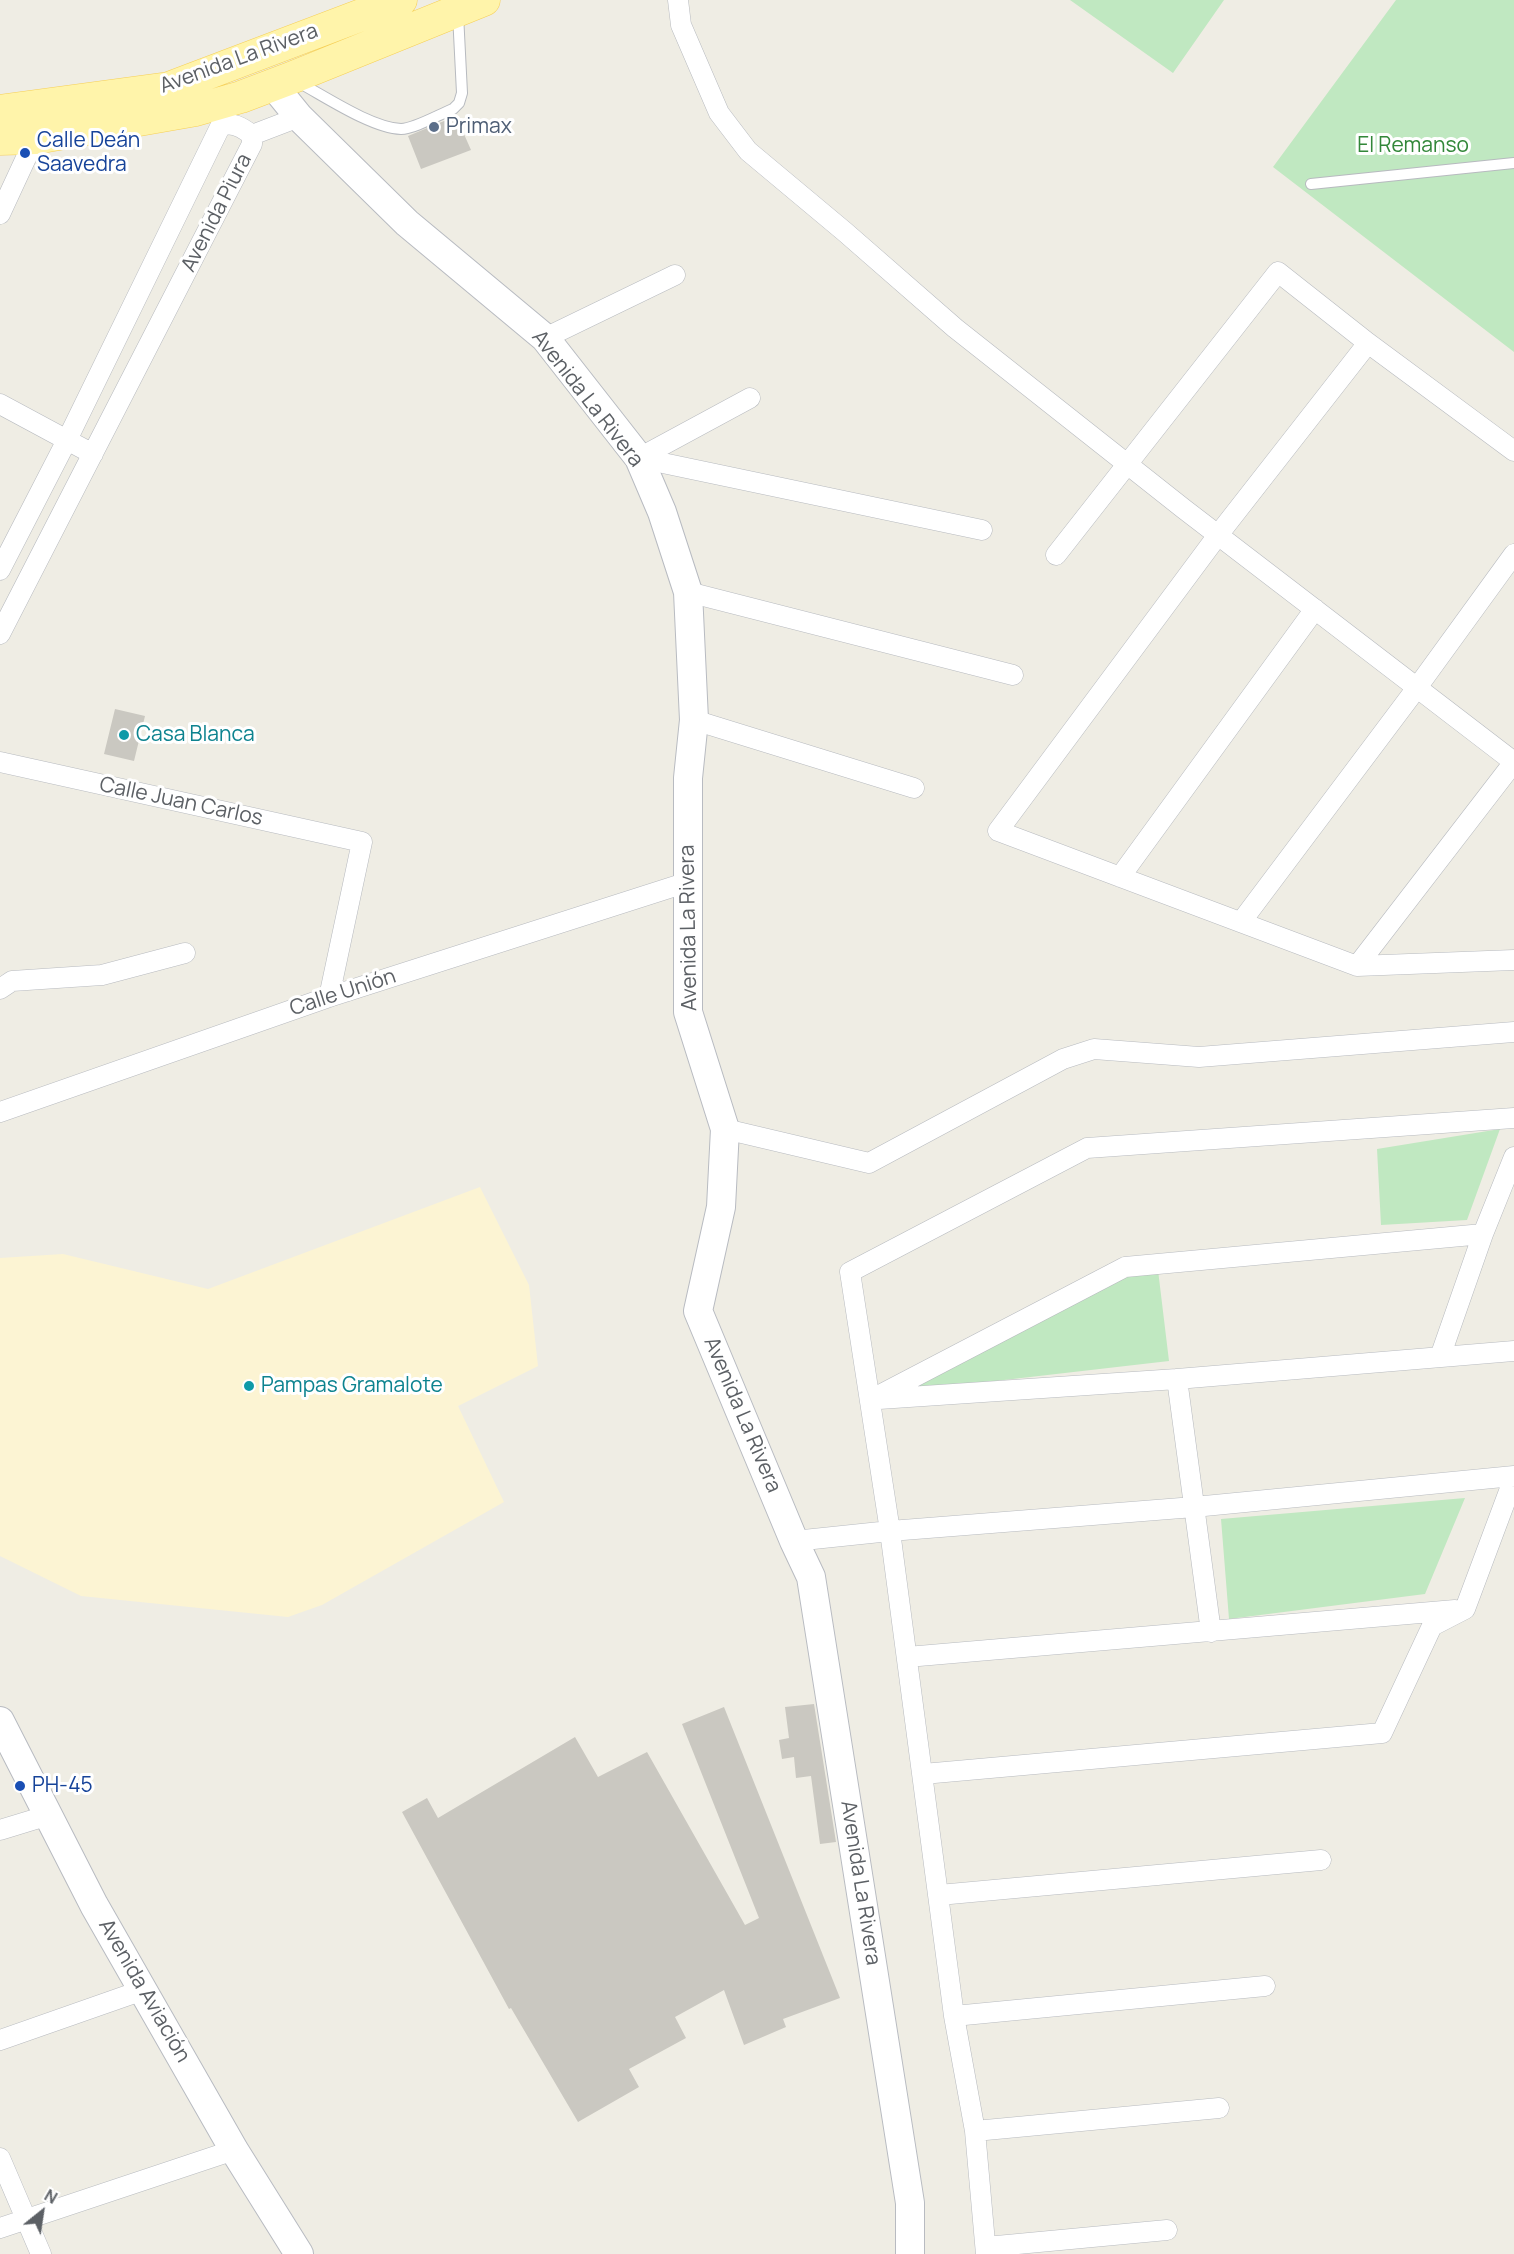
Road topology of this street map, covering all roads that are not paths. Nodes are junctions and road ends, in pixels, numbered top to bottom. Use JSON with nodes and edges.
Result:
{"nodes":[{"id":1,"x":401,"y":0,"type":"edge"},
{"id":2,"x":678,"y":0,"type":"edge"},
{"id":3,"x":471,"y":5,"type":"edge"},
{"id":4,"x":282,"y":81,"type":"junction"},
{"id":5,"x":48,"y":105,"type":"junction"},
{"id":6,"x":0,"y":111,"type":"edge"},
{"id":7,"x":299,"y":117,"type":"junction"},
{"id":8,"x":252,"y":135,"type":"junction"},
{"id":9,"x":36,"y":138,"type":"junction"},
{"id":10,"x":0,"y":139,"type":"edge"},
{"id":11,"x":1514,"y":163,"type":"edge"},
{"id":12,"x":1311,"y":184,"type":"dead end"},
{"id":13,"x":0,"y":214,"type":"edge"},
{"id":14,"x":675,"y":275,"type":"dead end"},
{"id":15,"x":545,"y":338,"type":"junction"},
{"id":16,"x":1368,"y":343,"type":"junction"},
{"id":17,"x":750,"y":398,"type":"dead end"},
{"id":18,"x":0,"y":404,"type":"edge"},
{"id":19,"x":67,"y":440,"type":"junction"},
{"id":20,"x":1514,"y":451,"type":"edge"},
{"id":21,"x":93,"y":454,"type":"junction"},
{"id":22,"x":639,"y":458,"type":"junction"},
{"id":23,"x":1127,"y":465,"type":"junction"},
{"id":24,"x":982,"y":530,"type":"dead end"},
{"id":25,"x":1218,"y":535,"type":"junction"},
{"id":26,"x":1514,"y":554,"type":"edge"},
{"id":27,"x":1056,"y":555,"type":"dead end"},
{"id":28,"x":0,"y":570,"type":"edge"},
{"id":29,"x":688,"y":592,"type":"junction"},
{"id":30,"x":1314,"y":609,"type":"junction"},
{"id":31,"x":0,"y":634,"type":"edge"},
{"id":32,"x":1013,"y":675,"type":"dead end"},
{"id":33,"x":1416,"y":689,"type":"junction"},
{"id":34,"x":694,"y":720,"type":"junction"},
{"id":35,"x":0,"y":762,"type":"edge"},
{"id":36,"x":1514,"y":762,"type":"edge"},
{"id":37,"x":914,"y":788,"type":"dead end"},
{"id":38,"x":1120,"y":877,"type":"junction"},
{"id":39,"x":688,"y":882,"type":"junction"},
{"id":40,"x":1241,"y":922,"type":"junction"},
{"id":41,"x":185,"y":953,"type":"dead end"},
{"id":42,"x":1513,"y":959,"type":"edge"},
{"id":43,"x":1357,"y":966,"type":"junction"},
{"id":44,"x":0,"y":989,"type":"edge"},
{"id":45,"x":329,"y":997,"type":"junction"},
{"id":46,"x":1514,"y":1032,"type":"edge"},
{"id":47,"x":0,"y":1112,"type":"edge"},
{"id":48,"x":1514,"y":1118,"type":"edge"},
{"id":49,"x":725,"y":1129,"type":"junction"},
{"id":50,"x":1514,"y":1157,"type":"edge"},
{"id":51,"x":1483,"y":1234,"type":"junction"},
{"id":52,"x":1514,"y":1351,"type":"edge"},
{"id":53,"x":1440,"y":1357,"type":"junction"},
{"id":54,"x":1177,"y":1379,"type":"junction"},
{"id":55,"x":870,"y":1400,"type":"junction"},
{"id":56,"x":1514,"y":1477,"type":"edge"},
{"id":57,"x":1194,"y":1507,"type":"junction"},
{"id":58,"x":890,"y":1531,"type":"junction"},
{"id":59,"x":794,"y":1541,"type":"junction"},
{"id":60,"x":1465,"y":1609,"type":"junction"},
{"id":61,"x":1211,"y":1632,"type":"junction"},
{"id":62,"x":908,"y":1657,"type":"junction"},
{"id":63,"x":0,"y":1721,"type":"edge"},
{"id":64,"x":923,"y":1774,"type":"junction"},
{"id":65,"x":49,"y":1815,"type":"junction"},
{"id":66,"x":0,"y":1830,"type":"edge"},
{"id":67,"x":1321,"y":1860,"type":"dead end"},
{"id":68,"x":939,"y":1895,"type":"junction"},
{"id":69,"x":1264,"y":1986,"type":"dead end"},
{"id":70,"x":143,"y":1990,"type":"junction"},
{"id":71,"x":954,"y":2016,"type":"junction"},
{"id":72,"x":0,"y":2040,"type":"edge"},
{"id":73,"x":1219,"y":2108,"type":"dead end"},
{"id":74,"x":975,"y":2131,"type":"junction"},
{"id":75,"x":234,"y":2150,"type":"junction"},
{"id":76,"x":0,"y":2158,"type":"edge"},
{"id":77,"x":26,"y":2219,"type":"junction"},
{"id":78,"x":0,"y":2228,"type":"edge"},
{"id":79,"x":1167,"y":2230,"type":"dead end"},
{"id":80,"x":986,"y":2251,"type":"edge"},
{"id":81,"x":41,"y":2254,"type":"edge"},
{"id":82,"x":299,"y":2254,"type":"edge"},
{"id":83,"x":910,"y":2254,"type":"edge"}],
"edges":[{"from":1,"to":5,"type":"main road","name":"Avenida La Rivera"},
{"from":2,"to":23,"type":"street"},
{"from":3,"to":4,"type":"main road","name":"Avenida La Rivera"},
{"from":3,"to":4,"type":"lane"},
{"from":4,"to":7,"type":"street","name":"Avenida La Rivera"},
{"from":4,"to":9,"type":"main road","name":"Avenida La Rivera"},
{"from":5,"to":6,"type":"main road","name":"Avenida La Rivera"},
{"from":5,"to":9,"type":"street"},
{"from":7,"to":8,"type":"street"},
{"from":7,"to":15,"type":"street","name":"Avenida La Rivera"},
{"from":8,"to":19,"type":"street","name":"Avenida Piura"},
{"from":8,"to":21,"type":"street","name":"Avenida Piura"},
{"from":9,"to":10,"type":"main road","name":"Avenida La Rivera"},
{"from":9,"to":13,"type":"street"},
{"from":11,"to":12,"type":"lane"},
{"from":14,"to":15,"type":"street"},
{"from":15,"to":22,"type":"street","name":"Avenida La Rivera"},
{"from":16,"to":20,"type":"street"},
{"from":16,"to":23,"type":"street"},
{"from":16,"to":25,"type":"street"},
{"from":17,"to":22,"type":"street"},
{"from":18,"to":19,"type":"street"},
{"from":19,"to":21,"type":"street"},
{"from":19,"to":28,"type":"street","name":"Avenida Piura"},
{"from":21,"to":31,"type":"street","name":"Avenida Piura"},
{"from":22,"to":24,"type":"street"},
{"from":22,"to":29,"type":"street","name":"Avenida La Rivera"},
{"from":23,"to":25,"type":"street"},
{"from":23,"to":27,"type":"street"},
{"from":25,"to":30,"type":"street"},
{"from":25,"to":38,"type":"street"},
{"from":26,"to":33,"type":"street"},
{"from":29,"to":32,"type":"street"},
{"from":29,"to":34,"type":"street","name":"Avenida La Rivera"},
{"from":30,"to":33,"type":"street"},
{"from":30,"to":38,"type":"street"},
{"from":33,"to":36,"type":"street"},
{"from":33,"to":40,"type":"street"},
{"from":34,"to":37,"type":"street"},
{"from":34,"to":39,"type":"street","name":"Avenida La Rivera"},
{"from":35,"to":45,"type":"street","name":"Calle Juan Carlos"},
{"from":36,"to":43,"type":"street"},
{"from":38,"to":40,"type":"street"},
{"from":39,"to":45,"type":"street","name":"Calle Unión"},
{"from":39,"to":49,"type":"street","name":"Avenida La Rivera"},
{"from":40,"to":43,"type":"street"},
{"from":41,"to":44,"type":"street"},
{"from":42,"to":43,"type":"street"},
{"from":45,"to":47,"type":"street","name":"Calle Unión"},
{"from":46,"to":49,"type":"street"},
{"from":48,"to":55,"type":"street"},
{"from":49,"to":59,"type":"street","name":"Avenida La Rivera"},
{"from":50,"to":51,"type":"street"},
{"from":51,"to":53,"type":"street"},
{"from":51,"to":55,"type":"street"},
{"from":52,"to":53,"type":"street"},
{"from":53,"to":54,"type":"street"},
{"from":54,"to":55,"type":"street"},
{"from":54,"to":57,"type":"street"},
{"from":55,"to":58,"type":"street"},
{"from":56,"to":57,"type":"street"},
{"from":56,"to":60,"type":"street"},
{"from":57,"to":58,"type":"street"},
{"from":57,"to":61,"type":"street"},
{"from":58,"to":59,"type":"street"},
{"from":58,"to":62,"type":"street"},
{"from":59,"to":83,"type":"street","name":"Avenida La Rivera"},
{"from":60,"to":61,"type":"street"},
{"from":60,"to":64,"type":"street"},
{"from":61,"to":62,"type":"street"},
{"from":62,"to":64,"type":"street"},
{"from":63,"to":65,"type":"street","name":"Avenida Aviación"},
{"from":64,"to":68,"type":"street"},
{"from":65,"to":66,"type":"street"},
{"from":65,"to":70,"type":"street","name":"Avenida Aviación"},
{"from":67,"to":68,"type":"street"},
{"from":68,"to":71,"type":"street"},
{"from":69,"to":71,"type":"street"},
{"from":70,"to":72,"type":"street"},
{"from":70,"to":75,"type":"street","name":"Avenida Aviación"},
{"from":71,"to":74,"type":"street"},
{"from":73,"to":74,"type":"street"},
{"from":74,"to":80,"type":"street"},
{"from":75,"to":77,"type":"street"},
{"from":75,"to":82,"type":"street","name":"Avenida Aviación"},
{"from":76,"to":77,"type":"street"},
{"from":77,"to":78,"type":"street"},
{"from":77,"to":81,"type":"street"},
{"from":79,"to":80,"type":"street"}]}
